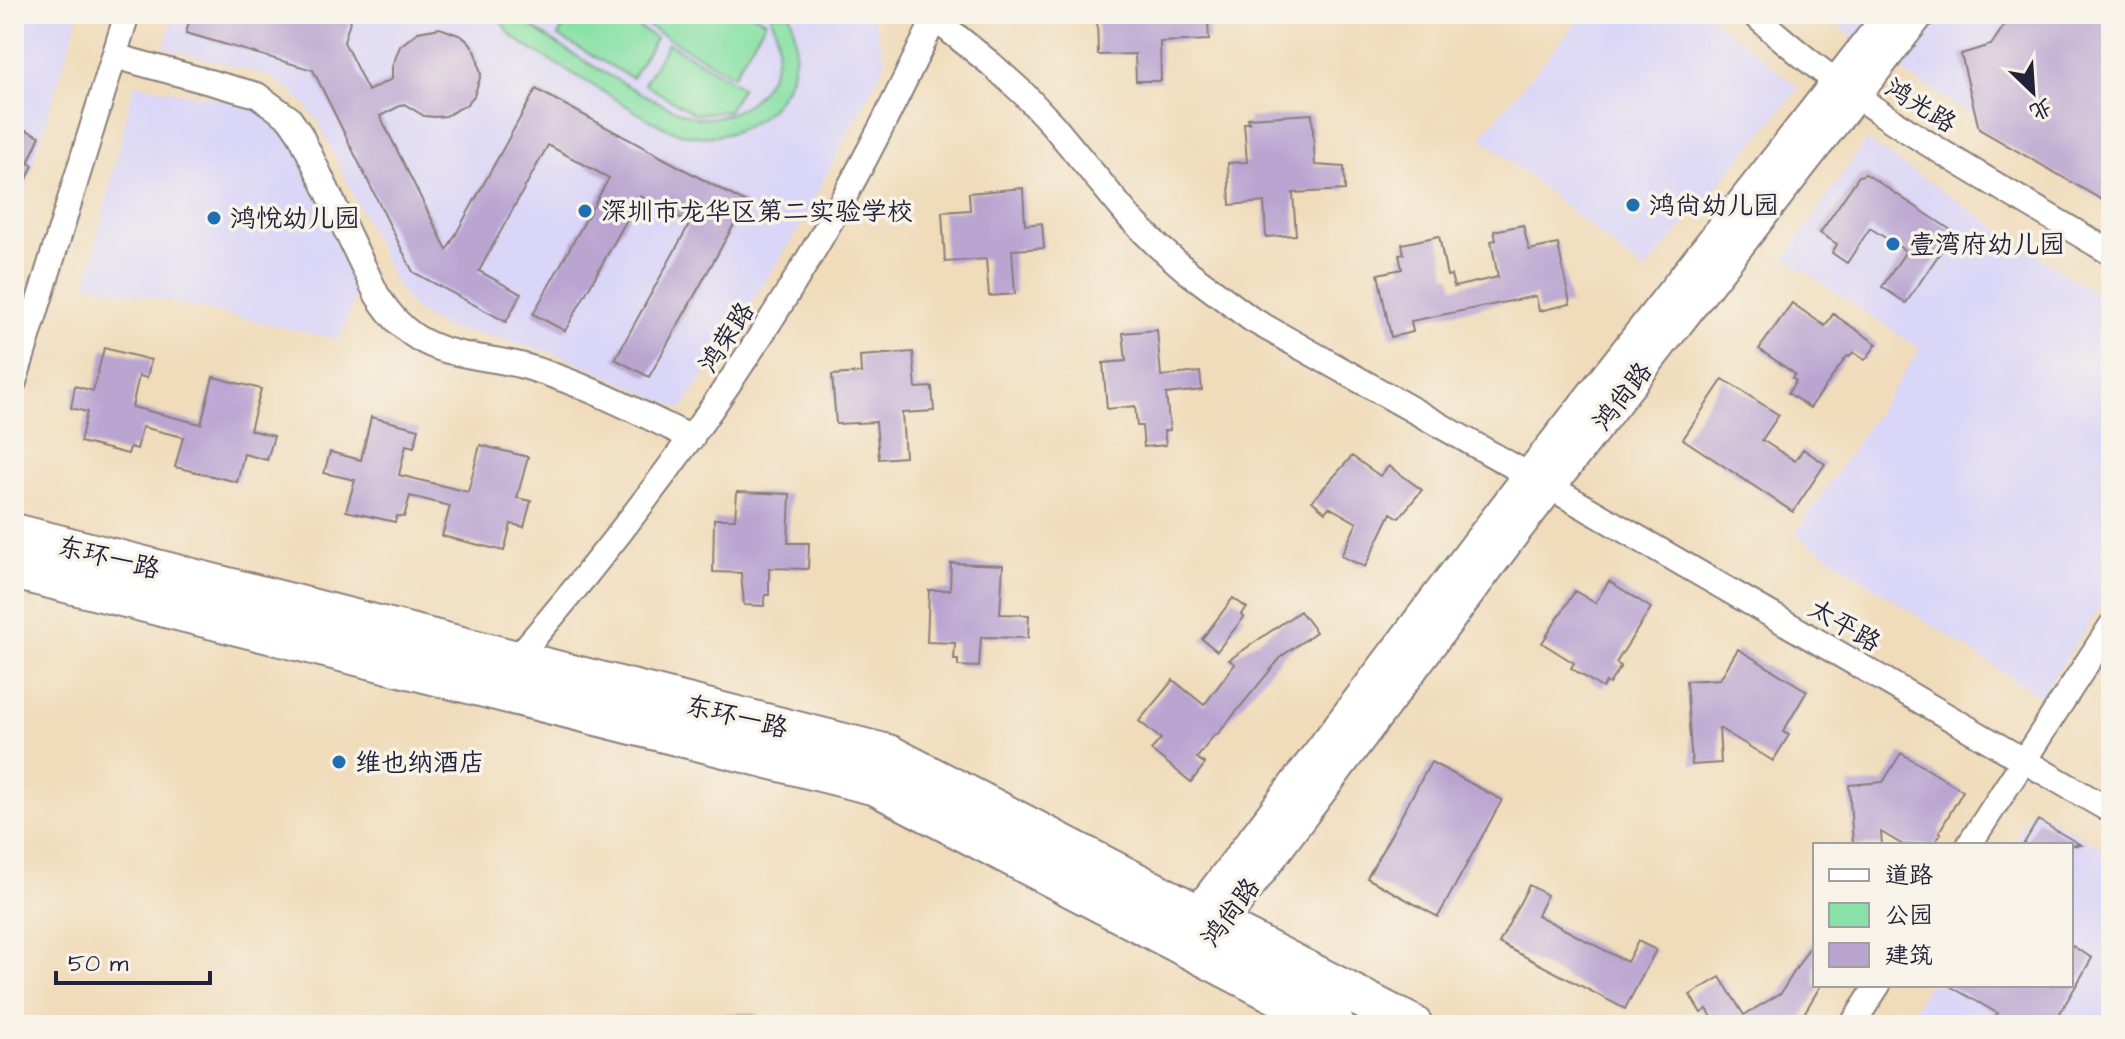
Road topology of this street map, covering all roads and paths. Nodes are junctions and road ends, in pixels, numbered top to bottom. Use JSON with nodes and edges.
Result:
{"nodes":[{"id":1,"x":127,"y":14,"type":"edge"},
{"id":2,"x":1754,"y":14,"type":"edge"},
{"id":3,"x":1890,"y":14,"type":"edge"},
{"id":4,"x":1919,"y":14,"type":"edge"},
{"id":5,"x":934,"y":16,"type":"edge"},
{"id":6,"x":114,"y":56,"type":"junction"},
{"id":7,"x":1846,"y":91,"type":"junction"},
{"id":8,"x":2111,"y":253,"type":"edge"},
{"id":9,"x":14,"y":382,"type":"edge"},
{"id":10,"x":692,"y":438,"type":"junction"},
{"id":11,"x":1540,"y":481,"type":"junction"},
{"id":12,"x":14,"y":533,"type":"edge"},
{"id":13,"x":14,"y":570,"type":"edge"},
{"id":14,"x":2111,"y":626,"type":"edge"},
{"id":15,"x":515,"y":660,"type":"junction"},
{"id":16,"x":2024,"y":761,"type":"junction"},
{"id":17,"x":2111,"y":811,"type":"edge"},
{"id":18,"x":1970,"y":843,"type":"edge"},
{"id":19,"x":1205,"y":931,"type":"junction"},
{"id":20,"x":1877,"y":987,"type":"edge"},
{"id":21,"x":1335,"y":1025,"type":"edge"},
{"id":22,"x":1413,"y":1025,"type":"edge"},
{"id":23,"x":1852,"y":1025,"type":"edge"}],
"edges":[{"from":1,"to":6,"type":"street"},
{"from":2,"to":7,"type":"street","name":"鸿光路"},
{"from":3,"to":7,"type":"street","name":"鸿尚路"},
{"from":4,"to":7,"type":"street","name":"鸿尚路"},
{"from":5,"to":10,"type":"street","name":"鸿荣路"},
{"from":5,"to":11,"type":"street","name":"太平路"},
{"from":6,"to":9,"type":"street"},
{"from":6,"to":10,"type":"street"},
{"from":7,"to":8,"type":"street","name":"鸿光路"},
{"from":7,"to":11,"type":"street","name":"鸿尚路"},
{"from":10,"to":15,"type":"street","name":"鸿荣路"},
{"from":11,"to":16,"type":"street","name":"太平路"},
{"from":11,"to":19,"type":"street","name":"鸿尚路"},
{"from":12,"to":15,"type":"main road","name":"东环一路"},
{"from":13,"to":19,"type":"main road","name":"东环一路"},
{"from":14,"to":16,"type":"street"},
{"from":15,"to":19,"type":"main road","name":"东环一路"},
{"from":16,"to":17,"type":"street","name":"太平路"},
{"from":16,"to":18,"type":"street"},
{"from":19,"to":21,"type":"main road","name":"东环一路"},
{"from":19,"to":22,"type":"main road","name":"东环一路"},
{"from":20,"to":23,"type":"street"}]}
